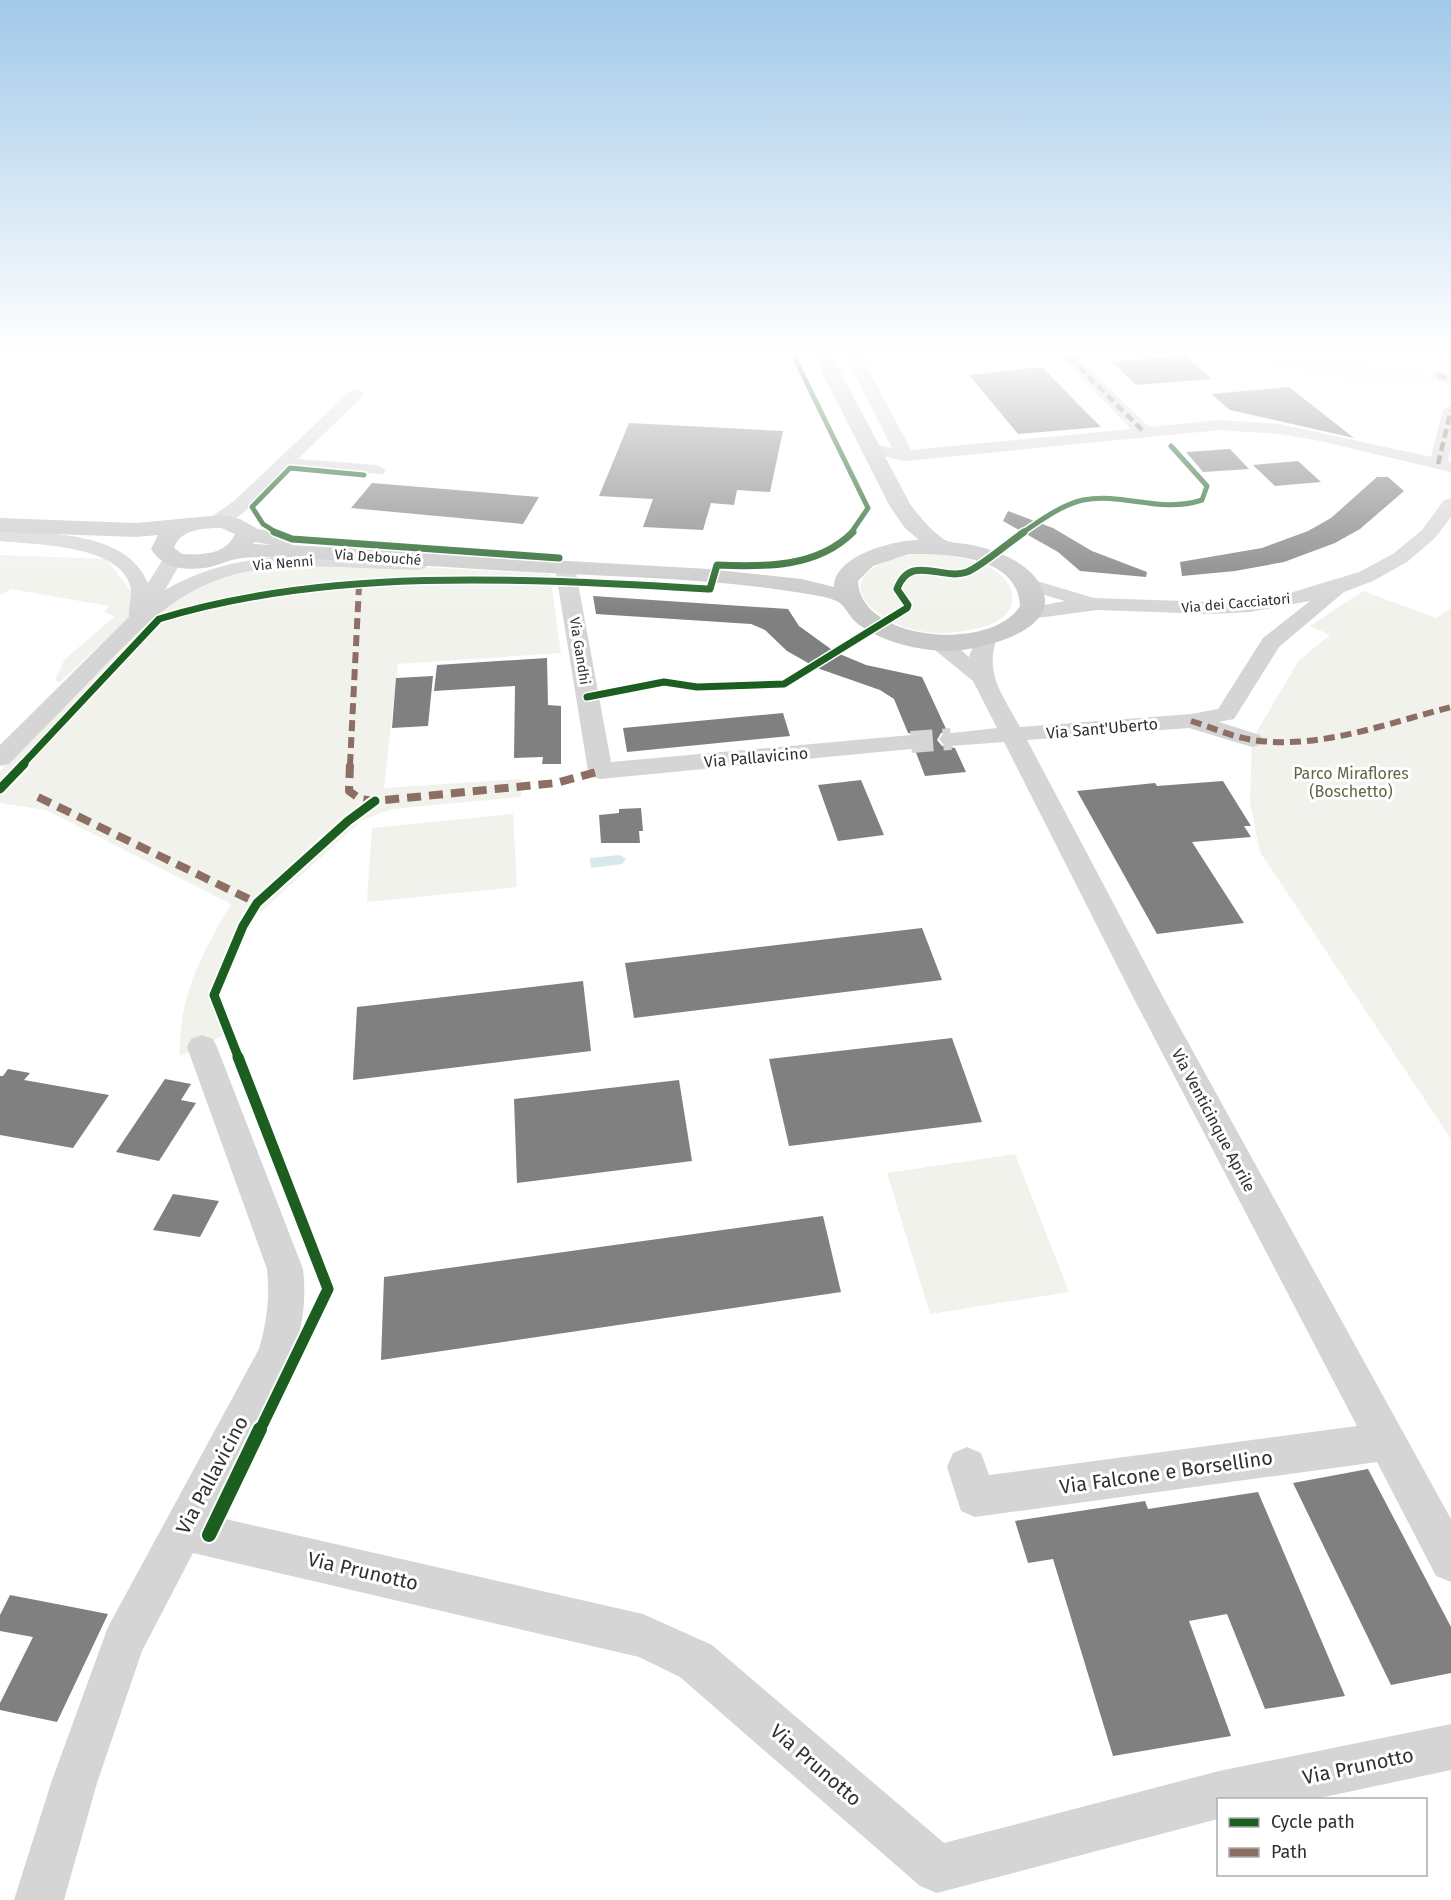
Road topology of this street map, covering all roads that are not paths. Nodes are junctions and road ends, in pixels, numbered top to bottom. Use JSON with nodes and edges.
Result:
{"nodes":[{"id":1,"x":309,"y":439,"type":"edge"},
{"id":2,"x":849,"y":439,"type":"edge"},
{"id":3,"x":865,"y":439,"type":"edge"},
{"id":4,"x":896,"y":439,"type":"edge"},
{"id":5,"x":1086,"y":439,"type":"edge"},
{"id":6,"x":1323,"y":439,"type":"edge"},
{"id":7,"x":1448,"y":439,"type":"edge"},
{"id":8,"x":870,"y":448,"type":"junction"},
{"id":9,"x":905,"y":456,"type":"junction"},
{"id":10,"x":283,"y":463,"type":"junction"},
{"id":11,"x":1445,"y":466,"type":"edge"},
{"id":12,"x":377,"y":471,"type":"dead end"},
{"id":13,"x":882,"y":471,"type":"junction"},
{"id":14,"x":1451,"y":504,"type":"edge"},
{"id":15,"x":0,"y":525,"type":"edge"},
{"id":16,"x":190,"y":526,"type":"junction"},
{"id":17,"x":0,"y":530,"type":"edge"},
{"id":18,"x":233,"y":532,"type":"junction"},
{"id":19,"x":0,"y":535,"type":"edge"},
{"id":20,"x":888,"y":536,"type":"junction"},
{"id":21,"x":940,"y":547,"type":"junction"},
{"id":22,"x":167,"y":554,"type":"junction"},
{"id":23,"x":207,"y":561,"type":"junction"},
{"id":24,"x":474,"y":564,"type":"junction"},
{"id":25,"x":521,"y":564,"type":"junction"},
{"id":26,"x":565,"y":567,"type":"junction"},
{"id":27,"x":1027,"y":584,"type":"junction"},
{"id":28,"x":849,"y":585,"type":"junction"},
{"id":29,"x":1339,"y":587,"type":"junction"},
{"id":30,"x":1097,"y":604,"type":"junction"},
{"id":31,"x":1030,"y":612,"type":"junction"},
{"id":32,"x":139,"y":616,"type":"junction"},
{"id":33,"x":986,"y":638,"type":"junction"},
{"id":34,"x":936,"y":642,"type":"junction"},
{"id":35,"x":982,"y":677,"type":"junction"},
{"id":36,"x":1191,"y":721,"type":"junction"},
{"id":37,"x":1012,"y":735,"type":"junction"},
{"id":38,"x":951,"y":739,"type":"tunnel mouth"},
{"id":39,"x":1252,"y":740,"type":"dead end"},
{"id":40,"x":912,"y":742,"type":"tunnel mouth"},
{"id":41,"x":0,"y":759,"type":"edge"},
{"id":42,"x":600,"y":771,"type":"joint"},
{"id":43,"x":202,"y":1047,"type":"dead end"},
{"id":44,"x":1388,"y":1441,"type":"junction"},
{"id":45,"x":967,"y":1467,"type":"dead end"},
{"id":46,"x":183,"y":1530,"type":"junction"},
{"id":47,"x":1451,"y":1560,"type":"edge"},
{"id":48,"x":1451,"y":1747,"type":"edge"},
{"id":49,"x":39,"y":1900,"type":"edge"}],
"edges":[{"from":1,"to":10,"type":"street"},
{"from":2,"to":20,"type":"main road"},
{"from":3,"to":8,"type":"main road"},
{"from":4,"to":9,"type":"street"},
{"from":5,"to":9,"type":"street"},
{"from":6,"to":11,"type":"street"},
{"from":7,"to":11,"type":"street"},
{"from":8,"to":9,"type":"street"},
{"from":8,"to":13,"type":"main road"},
{"from":9,"to":13,"type":"street"},
{"from":10,"to":12,"type":"street"},
{"from":10,"to":18,"type":"street"},
{"from":13,"to":21,"type":"main road"},
{"from":14,"to":29,"type":"street","name":"Via dei Cacciatori"},
{"from":15,"to":16,"type":"main road","name":"Via Debouché"},
{"from":16,"to":18,"type":"main road","name":"Via Debouché"},
{"from":16,"to":22,"type":"main road","name":"Via Debouché"},
{"from":17,"to":22,"type":"main road","name":"Via Debouché"},
{"from":18,"to":23,"type":"main road","name":"Via Debouché"},
{"from":18,"to":24,"type":"main road","name":"Via Debouché"},
{"from":18,"to":25,"type":"main road","name":"Via Debouché"},
{"from":19,"to":32,"type":"street"},
{"from":20,"to":21,"type":"main road"},
{"from":20,"to":28,"type":"main road"},
{"from":21,"to":27,"type":"main road"},
{"from":22,"to":23,"type":"main road","name":"Via Debouché"},
{"from":22,"to":32,"type":"street","name":"Via Nenni"},
{"from":23,"to":32,"type":"street","name":"Via Nenni"},
{"from":24,"to":25,"type":"main road","name":"Via Debouché"},
{"from":24,"to":32,"type":"street","name":"Via Nenni"},
{"from":25,"to":26,"type":"main road","name":"Via Debouché"},
{"from":26,"to":28,"type":"main road","name":"Via Debouché"},
{"from":26,"to":42,"type":"street","name":"Via Gandhi"},
{"from":27,"to":30,"type":"street","name":"Via dei Cacciatori"},
{"from":27,"to":31,"type":"main road"},
{"from":28,"to":34,"type":"main road"},
{"from":29,"to":30,"type":"street","name":"Via dei Cacciatori"},
{"from":29,"to":36,"type":"street","name":"Via Sant'Uberto"},
{"from":30,"to":31,"type":"street","name":"Via dei Cacciatori"},
{"from":31,"to":33,"type":"main road"},
{"from":32,"to":41,"type":"street","name":"Via Nenni"},
{"from":33,"to":34,"type":"main road"},
{"from":33,"to":35,"type":"street","name":"Via Venticinque Aprile"},
{"from":34,"to":35,"type":"street","name":"Via Venticinque Aprile"},
{"from":35,"to":37,"type":"street","name":"Via Venticinque Aprile"},
{"from":36,"to":37,"type":"street","name":"Via Sant'Uberto"},
{"from":36,"to":39,"type":"street","name":"Via Sant'Uberto"},
{"from":37,"to":38,"type":"street"},
{"from":37,"to":44,"type":"street","name":"Via Venticinque Aprile"},
{"from":40,"to":42,"type":"street","name":"Via Pallavicino"},
{"from":43,"to":46,"type":"street","name":"Via Pallavicino"},
{"from":44,"to":45,"type":"street","name":"Via Falcone e Borsellino"},
{"from":44,"to":47,"type":"street","name":"Via Venticinque Aprile"},
{"from":46,"to":48,"type":"street","name":"Via Prunotto"},
{"from":46,"to":49,"type":"street","name":"Via Pallavicino"}]}
